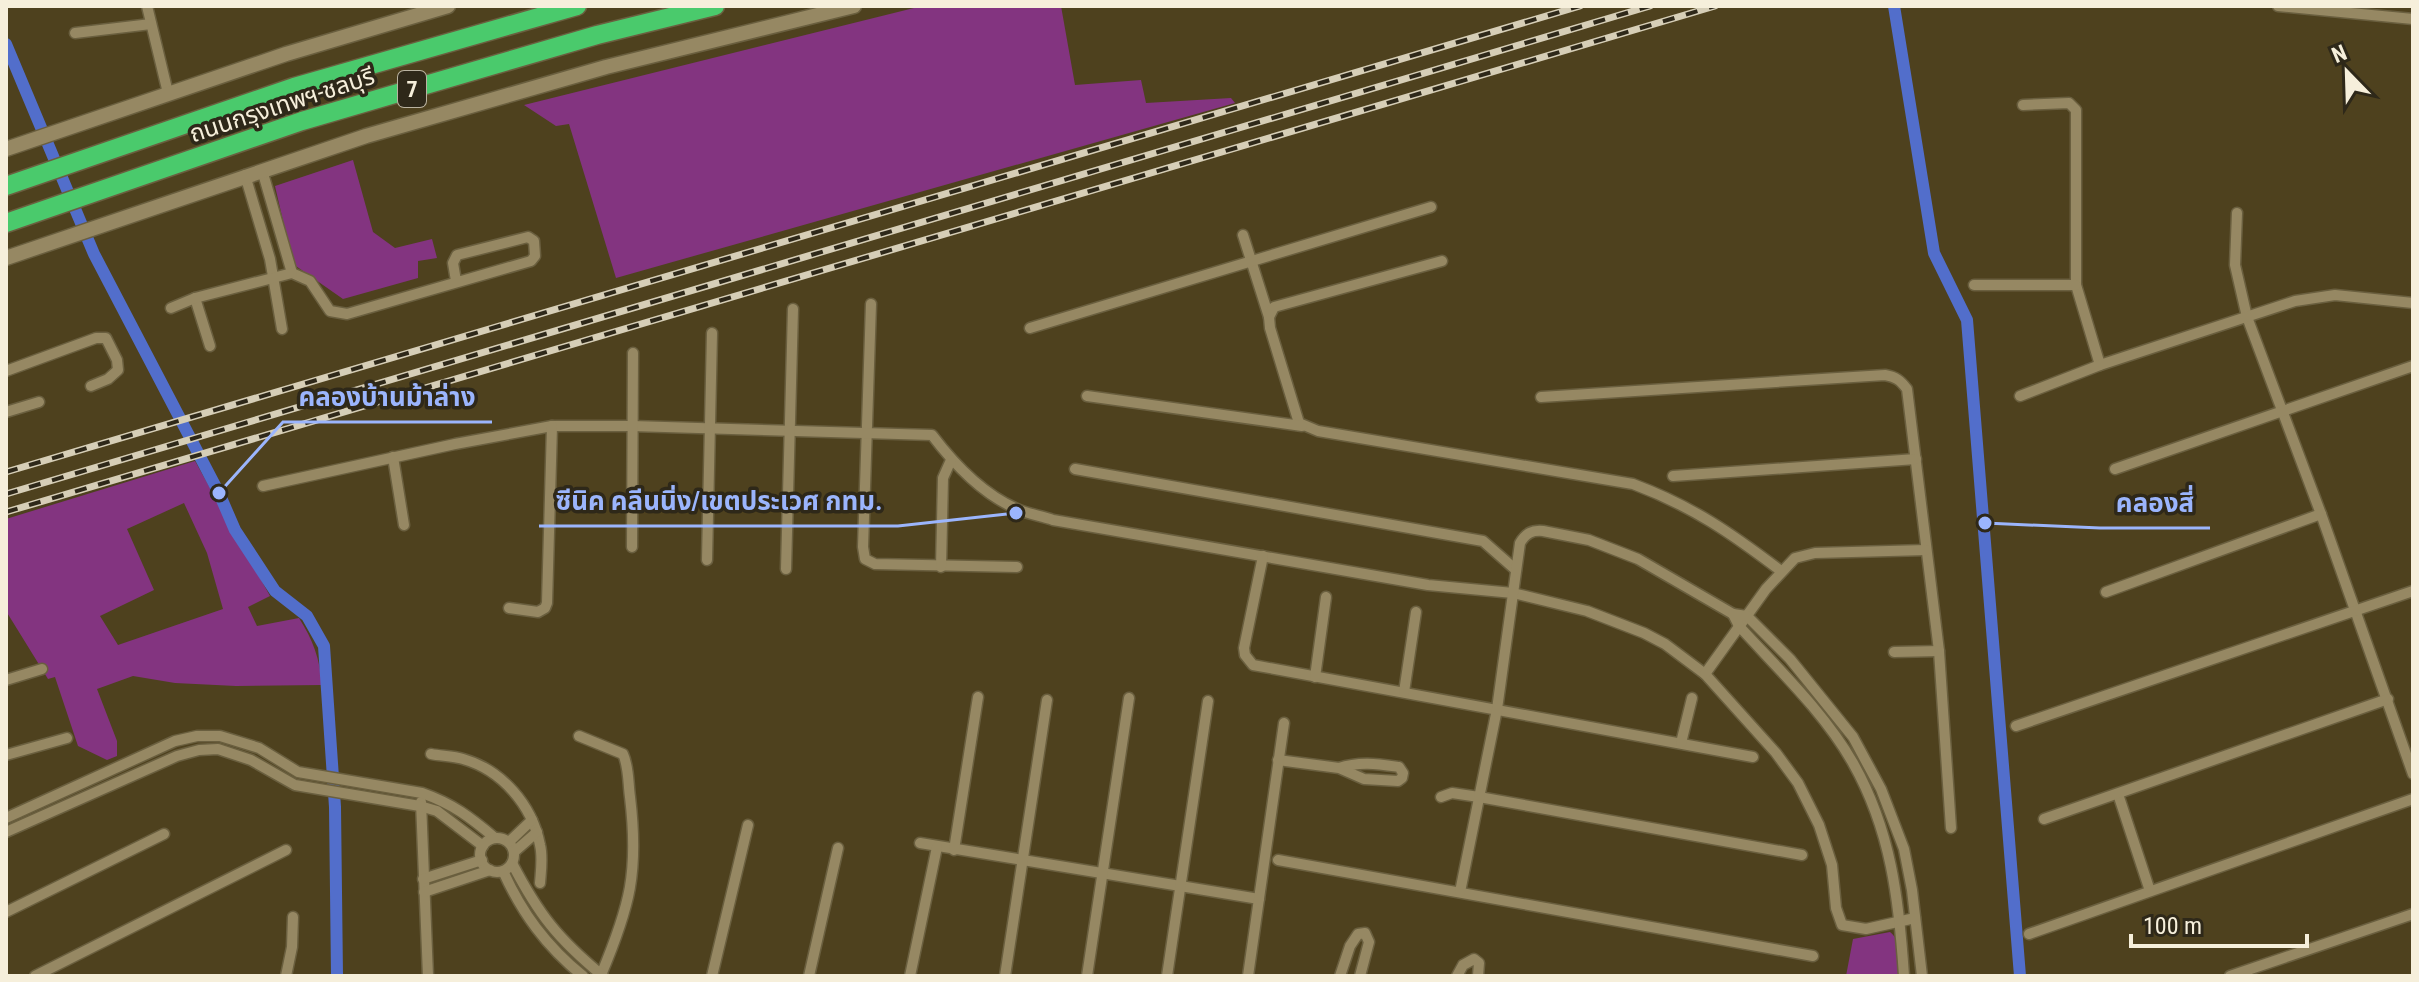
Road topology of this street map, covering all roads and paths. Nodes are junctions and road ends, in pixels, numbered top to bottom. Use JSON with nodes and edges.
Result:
{"nodes":[{"id":1,"x":147,"y":6,"type":"edge"},
{"id":2,"x":448,"y":6,"type":"edge"},
{"id":3,"x":577,"y":6,"type":"edge"},
{"id":4,"x":715,"y":6,"type":"edge"},
{"id":5,"x":854,"y":6,"type":"edge"},
{"id":6,"x":2278,"y":6,"type":"edge"},
{"id":7,"x":2413,"y":19,"type":"edge"},
{"id":8,"x":151,"y":24,"type":"junction"},
{"id":9,"x":75,"y":33,"type":"dead end"},
{"id":10,"x":168,"y":93,"type":"junction"},
{"id":11,"x":2023,"y":105,"type":"dead end"},
{"id":12,"x":11,"y":148,"type":"edge"},
{"id":13,"x":262,"y":170,"type":"junction"},
{"id":14,"x":245,"y":175,"type":"junction"},
{"id":15,"x":6,"y":186,"type":"edge"},
{"id":16,"x":1431,"y":207,"type":"dead end"},
{"id":17,"x":2237,"y":213,"type":"dead end"},
{"id":18,"x":6,"y":223,"type":"edge"},
{"id":19,"x":1243,"y":235,"type":"dead end"},
{"id":20,"x":6,"y":258,"type":"edge"},
{"id":21,"x":1251,"y":260,"type":"junction"},
{"id":22,"x":1442,"y":261,"type":"dead end"},
{"id":23,"x":292,"y":273,"type":"junction"},
{"id":24,"x":273,"y":277,"type":"junction"},
{"id":25,"x":456,"y":281,"type":"junction"},
{"id":26,"x":1974,"y":285,"type":"dead end"},
{"id":27,"x":2076,"y":285,"type":"junction"},
{"id":28,"x":195,"y":298,"type":"junction"},
{"id":29,"x":2413,"y":303,"type":"edge"},
{"id":30,"x":871,"y":304,"type":"dead end"},
{"id":31,"x":171,"y":308,"type":"dead end"},
{"id":32,"x":793,"y":309,"type":"dead end"},
{"id":33,"x":1269,"y":317,"type":"junction"},
{"id":34,"x":2247,"y":317,"type":"junction"},
{"id":35,"x":1030,"y":328,"type":"dead end"},
{"id":36,"x":282,"y":329,"type":"dead end"},
{"id":37,"x":712,"y":333,"type":"dead end"},
{"id":38,"x":210,"y":346,"type":"dead end"},
{"id":39,"x":633,"y":353,"type":"dead end"},
{"id":40,"x":2100,"y":365,"type":"junction"},
{"id":41,"x":2413,"y":366,"type":"edge"},
{"id":42,"x":6,"y":371,"type":"edge"},
{"id":43,"x":91,"y":386,"type":"dead end"},
{"id":44,"x":1087,"y":396,"type":"dead end"},
{"id":45,"x":2020,"y":396,"type":"dead end"},
{"id":46,"x":1541,"y":397,"type":"dead end"},
{"id":47,"x":39,"y":402,"type":"dead end"},
{"id":48,"x":2281,"y":410,"type":"junction"},
{"id":49,"x":6,"y":412,"type":"edge"},
{"id":50,"x":552,"y":426,"type":"junction"},
{"id":51,"x":632,"y":426,"type":"junction"},
{"id":52,"x":1304,"y":426,"type":"junction"},
{"id":53,"x":711,"y":428,"type":"junction"},
{"id":54,"x":790,"y":430,"type":"junction"},
{"id":55,"x":867,"y":432,"type":"junction"},
{"id":56,"x":393,"y":457,"type":"junction"},
{"id":57,"x":1916,"y":459,"type":"junction"},
{"id":58,"x":951,"y":460,"type":"junction"},
{"id":59,"x":1075,"y":469,"type":"dead end"},
{"id":60,"x":2115,"y":469,"type":"dead end"},
{"id":61,"x":1673,"y":476,"type":"dead end"},
{"id":62,"x":263,"y":486,"type":"dead end"},
{"id":63,"x":2321,"y":514,"type":"junction"},
{"id":64,"x":404,"y":525,"type":"dead end"},
{"id":65,"x":632,"y":547,"type":"dead end"},
{"id":66,"x":1926,"y":550,"type":"junction"},
{"id":67,"x":1263,"y":556,"type":"junction"},
{"id":68,"x":707,"y":560,"type":"dead end"},
{"id":69,"x":941,"y":567,"type":"junction"},
{"id":70,"x":1017,"y":567,"type":"dead end"},
{"id":71,"x":786,"y":569,"type":"dead end"},
{"id":72,"x":1516,"y":570,"type":"junction"},
{"id":73,"x":1781,"y":571,"type":"junction"},
{"id":74,"x":2413,"y":591,"type":"edge"},
{"id":75,"x":2106,"y":592,"type":"dead end"},
{"id":76,"x":1513,"y":593,"type":"junction"},
{"id":77,"x":1326,"y":597,"type":"dead end"},
{"id":78,"x":509,"y":608,"type":"dead end"},
{"id":79,"x":2356,"y":611,"type":"junction"},
{"id":80,"x":1416,"y":612,"type":"dead end"},
{"id":81,"x":1733,"y":614,"type":"junction"},
{"id":82,"x":1747,"y":616,"type":"junction"},
{"id":83,"x":1739,"y":626,"type":"junction"},
{"id":84,"x":1939,"y":651,"type":"junction"},
{"id":85,"x":1894,"y":652,"type":"dead end"},
{"id":86,"x":42,"y":669,"type":"dead end"},
{"id":87,"x":1705,"y":674,"type":"junction"},
{"id":88,"x":1315,"y":677,"type":"junction"},
{"id":89,"x":6,"y":680,"type":"edge"},
{"id":90,"x":1404,"y":692,"type":"junction"},
{"id":91,"x":978,"y":697,"type":"dead end"},
{"id":92,"x":1129,"y":698,"type":"dead end"},
{"id":93,"x":1692,"y":698,"type":"dead end"},
{"id":94,"x":2388,"y":699,"type":"junction"},
{"id":95,"x":1047,"y":700,"type":"dead end"},
{"id":96,"x":1208,"y":701,"type":"dead end"},
{"id":97,"x":1497,"y":709,"type":"junction"},
{"id":98,"x":1284,"y":723,"type":"dead end"},
{"id":99,"x":2016,"y":726,"type":"dead end"},
{"id":100,"x":579,"y":736,"type":"dead end"},
{"id":101,"x":67,"y":738,"type":"dead end"},
{"id":102,"x":1681,"y":743,"type":"junction"},
{"id":103,"x":431,"y":754,"type":"dead end"},
{"id":104,"x":6,"y":755,"type":"edge"},
{"id":105,"x":1753,"y":757,"type":"dead end"},
{"id":106,"x":1278,"y":760,"type":"junction"},
{"id":107,"x":1339,"y":768,"type":"junction"},
{"id":108,"x":2413,"y":774,"type":"edge"},
{"id":109,"x":422,"y":793,"type":"junction"},
{"id":110,"x":2118,"y":794,"type":"junction"},
{"id":111,"x":1441,"y":797,"type":"dead end"},
{"id":112,"x":1479,"y":797,"type":"junction"},
{"id":113,"x":2413,"y":799,"type":"edge"},
{"id":114,"x":420,"y":806,"type":"junction"},
{"id":115,"x":6,"y":818,"type":"edge"},
{"id":116,"x":2044,"y":819,"type":"dead end"},
{"id":117,"x":532,"y":820,"type":"junction"},
{"id":118,"x":748,"y":825,"type":"dead end"},
{"id":119,"x":1951,"y":828,"type":"dead end"},
{"id":120,"x":6,"y":832,"type":"edge"},
{"id":121,"x":537,"y":832,"type":"junction"},
{"id":122,"x":164,"y":834,"type":"dead end"},
{"id":123,"x":495,"y":838,"type":"junction"},
{"id":124,"x":920,"y":843,"type":"dead end"},
{"id":125,"x":483,"y":846,"type":"junction"},
{"id":126,"x":937,"y":847,"type":"junction"},
{"id":127,"x":838,"y":848,"type":"dead end"},
{"id":128,"x":286,"y":850,"type":"dead end"},
{"id":129,"x":954,"y":850,"type":"junction"},
{"id":130,"x":512,"y":852,"type":"junction"},
{"id":131,"x":1802,"y":855,"type":"dead end"},
{"id":132,"x":482,"y":860,"type":"junction"},
{"id":133,"x":1278,"y":860,"type":"dead end"},
{"id":134,"x":1024,"y":861,"type":"junction"},
{"id":135,"x":490,"y":870,"type":"junction"},
{"id":136,"x":503,"y":871,"type":"junction"},
{"id":137,"x":1101,"y":873,"type":"junction"},
{"id":138,"x":423,"y":879,"type":"junction"},
{"id":139,"x":540,"y":883,"type":"dead end"},
{"id":140,"x":1181,"y":884,"type":"junction"},
{"id":141,"x":2150,"y":891,"type":"junction"},
{"id":142,"x":424,"y":892,"type":"junction"},
{"id":143,"x":1460,"y":892,"type":"junction"},
{"id":144,"x":1259,"y":899,"type":"junction"},
{"id":145,"x":6,"y":912,"type":"edge"},
{"id":146,"x":2413,"y":914,"type":"edge"},
{"id":147,"x":293,"y":917,"type":"dead end"},
{"id":148,"x":1915,"y":918,"type":"junction"},
{"id":149,"x":1901,"y":921,"type":"junction"},
{"id":150,"x":2029,"y":934,"type":"dead end"},
{"id":151,"x":1813,"y":956,"type":"dead end"},
{"id":152,"x":602,"y":975,"type":"edge"},
{"id":153,"x":35,"y":976,"type":"edge"},
{"id":154,"x":286,"y":976,"type":"edge"},
{"id":155,"x":428,"y":976,"type":"edge"},
{"id":156,"x":583,"y":976,"type":"edge"},
{"id":157,"x":712,"y":976,"type":"edge"},
{"id":158,"x":809,"y":976,"type":"edge"},
{"id":159,"x":910,"y":976,"type":"edge"},
{"id":160,"x":1005,"y":976,"type":"edge"},
{"id":161,"x":1087,"y":976,"type":"edge"},
{"id":162,"x":1167,"y":976,"type":"edge"},
{"id":163,"x":1248,"y":976,"type":"edge"},
{"id":164,"x":1340,"y":976,"type":"edge"},
{"id":165,"x":1360,"y":976,"type":"edge"},
{"id":166,"x":1457,"y":976,"type":"edge"},
{"id":167,"x":1478,"y":976,"type":"edge"},
{"id":168,"x":1904,"y":976,"type":"edge"},
{"id":169,"x":1922,"y":976,"type":"edge"},
{"id":170,"x":2230,"y":976,"type":"edge"}],
"edges":[{"from":1,"to":8,"type":"street"},
{"from":2,"to":10,"type":"main road"},
{"from":3,"to":15,"type":"highway","name":"ถนนกรุงเทพฯ-ชลบุรี","number":"7"},
{"from":4,"to":18,"type":"highway","name":"ถนนกรุงเทพฯ-ชลบุรี","number":"7"},
{"from":5,"to":13,"type":"main road"},
{"from":6,"to":7,"type":"street"},
{"from":8,"to":9,"type":"street"},
{"from":8,"to":10,"type":"street"},
{"from":10,"to":12,"type":"main road"},
{"from":11,"to":27,"type":"street"},
{"from":13,"to":14,"type":"main road"},
{"from":13,"to":23,"type":"street"},
{"from":14,"to":20,"type":"main road"},
{"from":14,"to":24,"type":"street"},
{"from":16,"to":21,"type":"street"},
{"from":17,"to":34,"type":"street"},
{"from":19,"to":21,"type":"street"},
{"from":21,"to":33,"type":"street"},
{"from":21,"to":35,"type":"street"},
{"from":22,"to":33,"type":"street"},
{"from":23,"to":24,"type":"street"},
{"from":23,"to":25,"type":"street"},
{"from":24,"to":28,"type":"street"},
{"from":24,"to":36,"type":"street"},
{"from":25,"to":25,"type":"street"},
{"from":26,"to":27,"type":"street"},
{"from":27,"to":40,"type":"street"},
{"from":28,"to":31,"type":"street"},
{"from":28,"to":38,"type":"street"},
{"from":29,"to":34,"type":"street"},
{"from":30,"to":55,"type":"street"},
{"from":32,"to":54,"type":"street"},
{"from":33,"to":52,"type":"street"},
{"from":34,"to":40,"type":"street"},
{"from":34,"to":48,"type":"street"},
{"from":37,"to":53,"type":"street"},
{"from":39,"to":51,"type":"street"},
{"from":40,"to":45,"type":"street"},
{"from":41,"to":48,"type":"street"},
{"from":42,"to":43,"type":"street"},
{"from":44,"to":52,"type":"street"},
{"from":46,"to":57,"type":"street"},
{"from":47,"to":49,"type":"street"},
{"from":48,"to":60,"type":"street"},
{"from":48,"to":63,"type":"street"},
{"from":50,"to":51,"type":"street"},
{"from":50,"to":56,"type":"street"},
{"from":50,"to":78,"type":"street"},
{"from":51,"to":53,"type":"street"},
{"from":51,"to":65,"type":"street"},
{"from":52,"to":73,"type":"street"},
{"from":53,"to":54,"type":"street"},
{"from":53,"to":68,"type":"street"},
{"from":54,"to":55,"type":"street"},
{"from":54,"to":71,"type":"street"},
{"from":55,"to":58,"type":"street"},
{"from":55,"to":69,"type":"street"},
{"from":56,"to":62,"type":"street"},
{"from":56,"to":64,"type":"street"},
{"from":57,"to":61,"type":"street"},
{"from":57,"to":66,"type":"street"},
{"from":58,"to":67,"type":"street"},
{"from":58,"to":69,"type":"street"},
{"from":59,"to":72,"type":"street"},
{"from":63,"to":75,"type":"street"},
{"from":63,"to":79,"type":"street"},
{"from":66,"to":73,"type":"street"},
{"from":66,"to":84,"type":"street"},
{"from":67,"to":76,"type":"street"},
{"from":67,"to":88,"type":"street"},
{"from":69,"to":70,"type":"street"},
{"from":72,"to":76,"type":"street"},
{"from":72,"to":81,"type":"street"},
{"from":73,"to":82,"type":"street"},
{"from":74,"to":79,"type":"street"},
{"from":76,"to":87,"type":"street"},
{"from":76,"to":97,"type":"street"},
{"from":77,"to":88,"type":"street"},
{"from":79,"to":94,"type":"street"},
{"from":79,"to":99,"type":"street"},
{"from":80,"to":90,"type":"street"},
{"from":81,"to":82,"type":"street"},
{"from":81,"to":83,"type":"street"},
{"from":82,"to":83,"type":"street"},
{"from":82,"to":148,"type":"street"},
{"from":83,"to":87,"type":"street"},
{"from":83,"to":149,"type":"street"},
{"from":84,"to":85,"type":"street"},
{"from":84,"to":119,"type":"street"},
{"from":86,"to":89,"type":"street"},
{"from":87,"to":149,"type":"street"},
{"from":88,"to":90,"type":"street"},
{"from":90,"to":97,"type":"street"},
{"from":91,"to":129,"type":"street"},
{"from":92,"to":137,"type":"street"},
{"from":93,"to":102,"type":"street"},
{"from":94,"to":108,"type":"street"},
{"from":94,"to":110,"type":"street"},
{"from":95,"to":134,"type":"street"},
{"from":96,"to":140,"type":"street"},
{"from":97,"to":102,"type":"street"},
{"from":97,"to":112,"type":"street"},
{"from":98,"to":106,"type":"street"},
{"from":100,"to":152,"type":"street"},
{"from":101,"to":104,"type":"street"},
{"from":102,"to":105,"type":"street"},
{"from":103,"to":117,"type":"street"},
{"from":106,"to":107,"type":"street"},
{"from":106,"to":144,"type":"street"},
{"from":107,"to":107,"type":"street"},
{"from":109,"to":114,"type":"street"},
{"from":109,"to":115,"type":"street"},
{"from":109,"to":123,"type":"street"},
{"from":110,"to":116,"type":"street"},
{"from":110,"to":141,"type":"street"},
{"from":111,"to":112,"type":"street"},
{"from":112,"to":131,"type":"street"},
{"from":112,"to":143,"type":"street"},
{"from":113,"to":141,"type":"street"},
{"from":114,"to":120,"type":"street"},
{"from":114,"to":125,"type":"street"},
{"from":114,"to":138,"type":"street"},
{"from":117,"to":121,"type":"street"},
{"from":117,"to":130,"type":"street"},
{"from":118,"to":157,"type":"street"},
{"from":121,"to":130,"type":"street"},
{"from":121,"to":139,"type":"street"},
{"from":122,"to":145,"type":"street"},
{"from":123,"to":125,"type":"street"},
{"from":123,"to":130,"type":"street"},
{"from":124,"to":126,"type":"street"},
{"from":125,"to":132,"type":"street"},
{"from":126,"to":129,"type":"street"},
{"from":126,"to":159,"type":"street"},
{"from":127,"to":158,"type":"street"},
{"from":128,"to":153,"type":"street"},
{"from":129,"to":134,"type":"street"},
{"from":130,"to":136,"type":"street"},
{"from":130,"to":152,"type":"street"},
{"from":132,"to":135,"type":"street"},
{"from":132,"to":138,"type":"street"},
{"from":133,"to":143,"type":"street"},
{"from":134,"to":137,"type":"street"},
{"from":134,"to":160,"type":"street"},
{"from":135,"to":136,"type":"street"},
{"from":135,"to":142,"type":"street"},
{"from":136,"to":156,"type":"street"},
{"from":137,"to":140,"type":"street"},
{"from":137,"to":161,"type":"street"},
{"from":138,"to":142,"type":"street"},
{"from":140,"to":144,"type":"street"},
{"from":140,"to":162,"type":"street"},
{"from":141,"to":150,"type":"street"},
{"from":142,"to":155,"type":"street"},
{"from":143,"to":151,"type":"street"},
{"from":144,"to":163,"type":"street"},
{"from":146,"to":170,"type":"street"},
{"from":147,"to":154,"type":"street"},
{"from":148,"to":149,"type":"street"},
{"from":148,"to":169,"type":"street"},
{"from":149,"to":168,"type":"street"},
{"from":164,"to":165,"type":"street"},
{"from":166,"to":167,"type":"street"}]}
